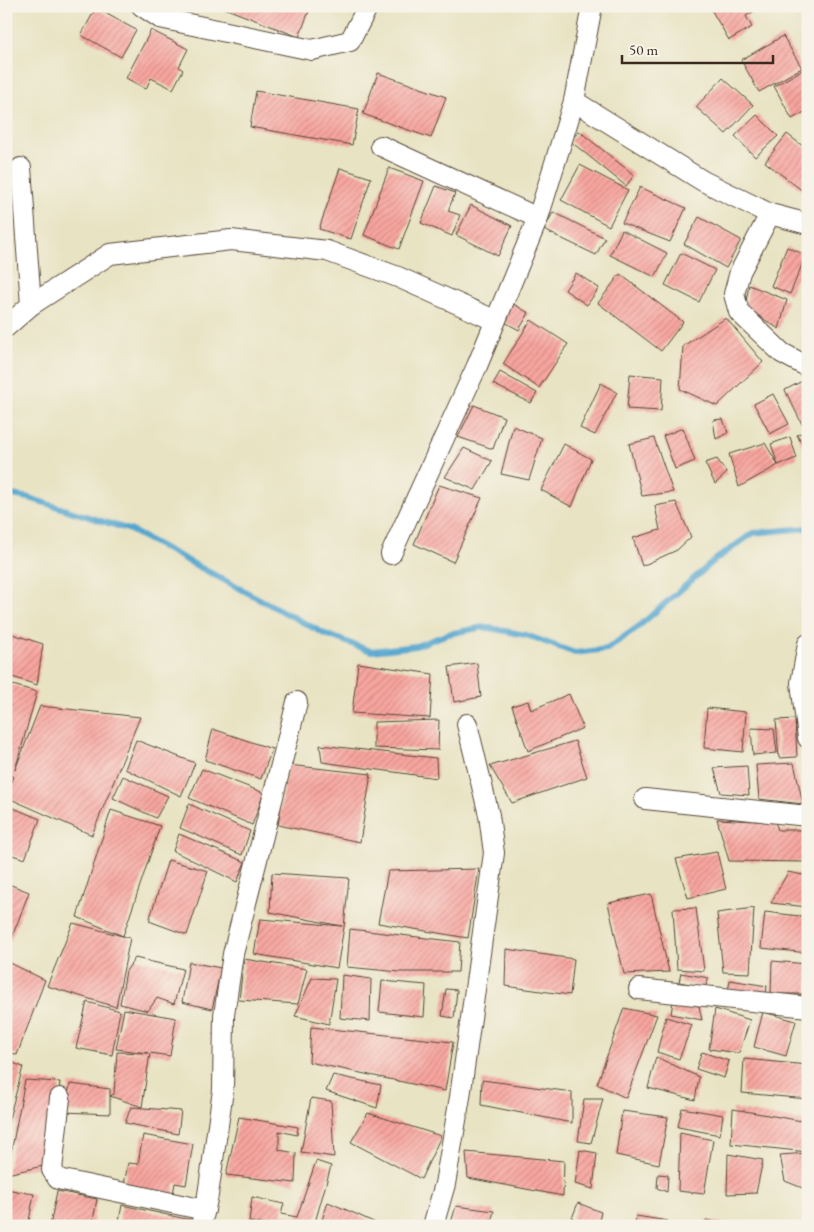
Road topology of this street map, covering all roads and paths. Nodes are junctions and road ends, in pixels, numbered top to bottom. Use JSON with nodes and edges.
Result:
{"nodes":[{"id":1,"x":142,"y":6,"type":"edge"},
{"id":2,"x":368,"y":6,"type":"edge"},
{"id":3,"x":592,"y":6,"type":"edge"},
{"id":4,"x":574,"y":101,"type":"junction"},
{"id":5,"x":381,"y":146,"type":"dead end"},
{"id":6,"x":21,"y":168,"type":"dead end"},
{"id":7,"x":770,"y":214,"type":"junction"},
{"id":8,"x":538,"y":218,"type":"junction"},
{"id":9,"x":808,"y":224,"type":"edge"},
{"id":10,"x":31,"y":305,"type":"junction"},
{"id":11,"x":494,"y":320,"type":"junction"},
{"id":12,"x":6,"y":327,"type":"edge"},
{"id":13,"x":808,"y":367,"type":"edge"},
{"id":14,"x":391,"y":554,"type":"dead end"},
{"id":15,"x":808,"y":644,"type":"edge"},
{"id":16,"x":297,"y":702,"type":"dead end"},
{"id":17,"x":467,"y":724,"type":"dead end"},
{"id":18,"x":808,"y":738,"type":"edge"},
{"id":19,"x":645,"y":799,"type":"dead end"},
{"id":20,"x":808,"y":816,"type":"edge"},
{"id":21,"x":639,"y":989,"type":"dead end"},
{"id":22,"x":808,"y":1007,"type":"edge"},
{"id":23,"x":60,"y":1098,"type":"dead end"},
{"id":24,"x":203,"y":1218,"type":"edge"},
{"id":25,"x":433,"y":1226,"type":"edge"}],
"edges":[{"from":1,"to":2,"type":"street"},
{"from":3,"to":4,"type":"street"},
{"from":4,"to":7,"type":"street"},
{"from":4,"to":8,"type":"street"},
{"from":5,"to":8,"type":"street"},
{"from":6,"to":10,"type":"street"},
{"from":7,"to":9,"type":"street"},
{"from":7,"to":13,"type":"street"},
{"from":8,"to":11,"type":"street"},
{"from":10,"to":11,"type":"street"},
{"from":10,"to":12,"type":"street"},
{"from":11,"to":14,"type":"street"},
{"from":15,"to":18,"type":"street"},
{"from":16,"to":24,"type":"street"},
{"from":17,"to":25,"type":"street"},
{"from":19,"to":20,"type":"street"},
{"from":21,"to":22,"type":"street"},
{"from":23,"to":24,"type":"street"}]}
